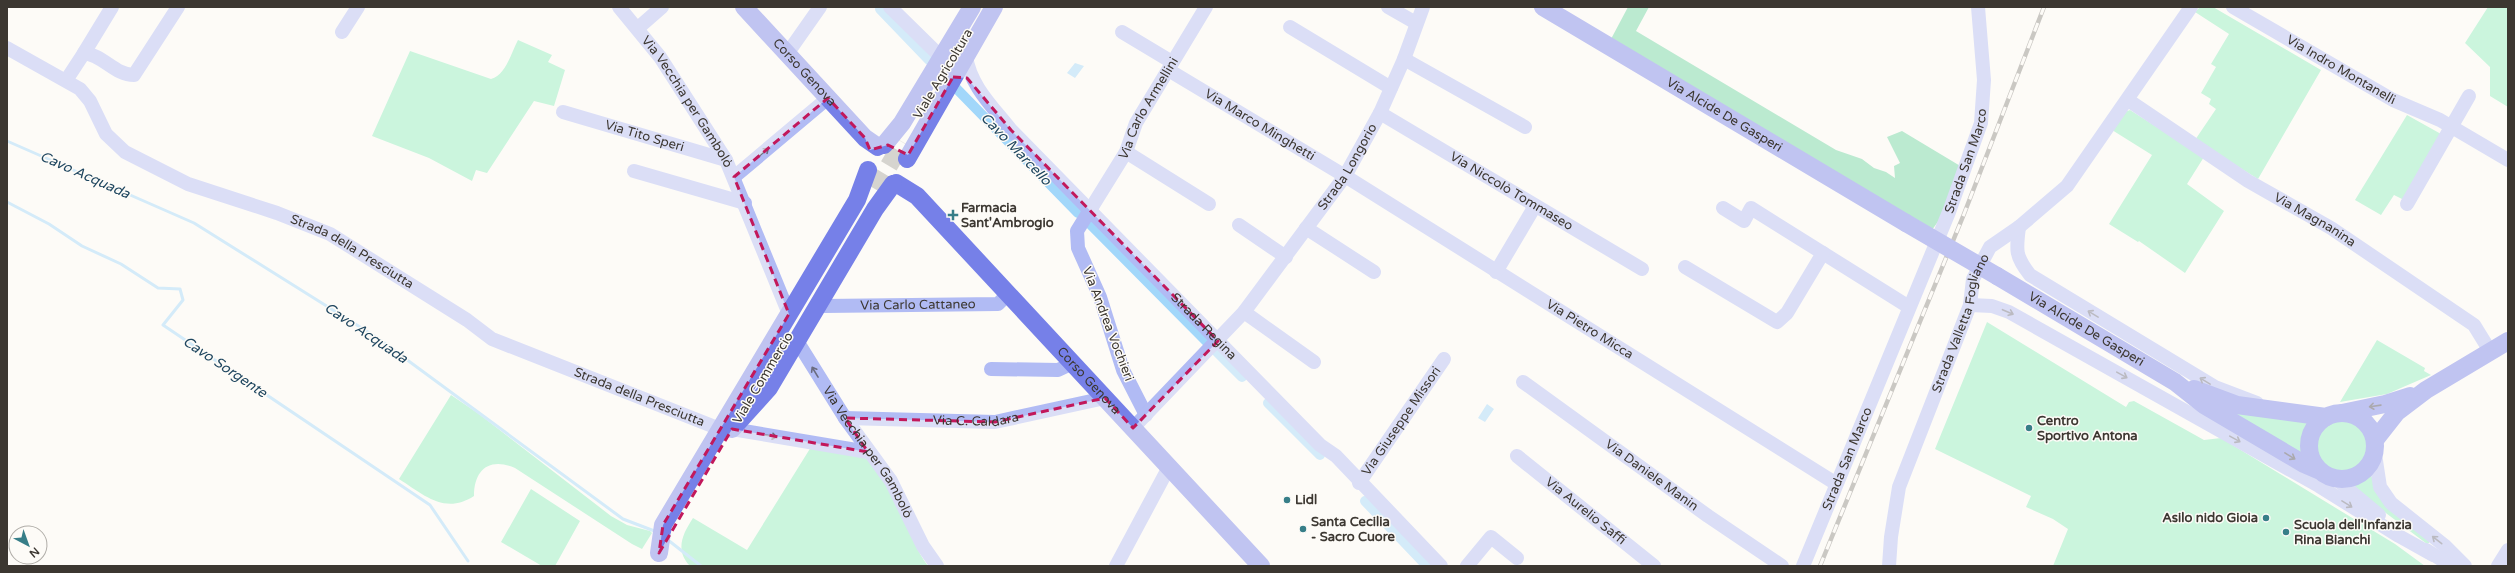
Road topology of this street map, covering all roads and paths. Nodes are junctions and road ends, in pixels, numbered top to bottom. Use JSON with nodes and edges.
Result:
{"nodes":[{"id":1,"x":112,"y":7,"type":"edge"},
{"id":2,"x":178,"y":7,"type":"edge"},
{"id":3,"x":358,"y":7,"type":"edge"},
{"id":4,"x":619,"y":7,"type":"edge"},
{"id":5,"x":662,"y":7,"type":"edge"},
{"id":6,"x":744,"y":7,"type":"edge"},
{"id":7,"x":820,"y":7,"type":"edge"},
{"id":8,"x":890,"y":7,"type":"edge"},
{"id":9,"x":994,"y":7,"type":"edge"},
{"id":10,"x":1206,"y":7,"type":"edge"},
{"id":11,"x":1388,"y":7,"type":"edge"},
{"id":12,"x":1423,"y":7,"type":"edge"},
{"id":13,"x":1543,"y":7,"type":"edge"},
{"id":14,"x":1978,"y":7,"type":"edge"},
{"id":15,"x":2191,"y":7,"type":"edge"},
{"id":16,"x":2233,"y":7,"type":"edge"},
{"id":17,"x":972,"y":8,"type":"edge"},
{"id":18,"x":1416,"y":23,"type":"junction"},
{"id":19,"x":1290,"y":27,"type":"dead end"},
{"id":20,"x":638,"y":28,"type":"junction"},
{"id":21,"x":342,"y":32,"type":"dead end"},
{"id":22,"x":1122,"y":32,"type":"dead end"},
{"id":23,"x":7,"y":48,"type":"edge"},
{"id":24,"x":84,"y":53,"type":"junction"},
{"id":25,"x":787,"y":54,"type":"junction"},
{"id":26,"x":966,"y":56,"type":"junction"},
{"id":27,"x":942,"y":57,"type":"junction"},
{"id":28,"x":1404,"y":59,"type":"junction"},
{"id":29,"x":1174,"y":68,"type":"junction"},
{"id":30,"x":953,"y":77,"type":"junction"},
{"id":31,"x":67,"y":79,"type":"junction"},
{"id":32,"x":972,"y":82,"type":"junction"},
{"id":33,"x":1391,"y":88,"type":"junction"},
{"id":34,"x":2469,"y":96,"type":"dead end"},
{"id":35,"x":828,"y":98,"type":"junction"},
{"id":36,"x":2128,"y":100,"type":"junction"},
{"id":37,"x":563,"y":112,"type":"dead end"},
{"id":38,"x":1380,"y":113,"type":"junction"},
{"id":39,"x":1525,"y":127,"type":"dead end"},
{"id":40,"x":2451,"y":127,"type":"junction"},
{"id":41,"x":903,"y":142,"type":"tunnel mouth"},
{"id":42,"x":873,"y":151,"type":"junction"},
{"id":43,"x":1126,"y":152,"type":"junction"},
{"id":44,"x":726,"y":160,"type":"junction"},
{"id":45,"x":2508,"y":160,"type":"edge"},
{"id":46,"x":634,"y":171,"type":"dead end"},
{"id":47,"x":900,"y":175,"type":"junction"},
{"id":48,"x":1345,"y":176,"type":"junction"},
{"id":49,"x":734,"y":177,"type":"junction"},
{"id":50,"x":875,"y":189,"type":"tunnel mouth"},
{"id":51,"x":745,"y":204,"type":"junction"},
{"id":52,"x":1209,"y":204,"type":"dead end"},
{"id":53,"x":2407,"y":204,"type":"dead end"},
{"id":54,"x":1535,"y":206,"type":"junction"},
{"id":55,"x":1723,"y":208,"type":"dead end"},
{"id":56,"x":1089,"y":210,"type":"junction"},
{"id":57,"x":1239,"y":225,"type":"dead end"},
{"id":58,"x":2019,"y":227,"type":"junction"},
{"id":59,"x":1306,"y":228,"type":"junction"},
{"id":60,"x":1823,"y":253,"type":"junction"},
{"id":61,"x":1286,"y":256,"type":"junction"},
{"id":62,"x":1685,"y":267,"type":"dead end"},
{"id":63,"x":1642,"y":269,"type":"dead end"},
{"id":64,"x":1374,"y":272,"type":"dead end"},
{"id":65,"x":1496,"y":272,"type":"junction"},
{"id":66,"x":777,"y":281,"type":"junction"},
{"id":67,"x":804,"y":289,"type":"junction"},
{"id":68,"x":1008,"y":294,"type":"junction"},
{"id":69,"x":1970,"y":305,"type":"junction"},
{"id":70,"x":824,"y":306,"type":"dead end"},
{"id":71,"x":1909,"y":307,"type":"junction"},
{"id":72,"x":1244,"y":312,"type":"junction"},
{"id":73,"x":789,"y":314,"type":"junction"},
{"id":74,"x":797,"y":340,"type":"junction"},
{"id":75,"x":1218,"y":341,"type":"junction"},
{"id":76,"x":2508,"y":341,"type":"edge"},
{"id":77,"x":2490,"y":351,"type":"junction"},
{"id":78,"x":1444,"y":359,"type":"dead end"},
{"id":79,"x":1314,"y":362,"type":"dead end"},
{"id":80,"x":1073,"y":363,"type":"junction"},
{"id":81,"x":991,"y":369,"type":"dead end"},
{"id":82,"x":1523,"y":382,"type":"dead end"},
{"id":83,"x":2175,"y":382,"type":"junction"},
{"id":84,"x":2426,"y":390,"type":"junction"},
{"id":85,"x":1105,"y":398,"type":"junction"},
{"id":86,"x":2279,"y":412,"type":"junction"},
{"id":87,"x":1146,"y":415,"type":"junction"},
{"id":88,"x":2334,"y":415,"type":"junction"},
{"id":89,"x":845,"y":418,"type":"junction"},
{"id":90,"x":1133,"y":428,"type":"junction"},
{"id":91,"x":726,"y":429,"type":"junction"},
{"id":92,"x":2375,"y":447,"type":"junction"},
{"id":93,"x":868,"y":452,"type":"junction"},
{"id":94,"x":1518,"y":456,"type":"dead end"},
{"id":95,"x":1169,"y":467,"type":"junction"},
{"id":96,"x":2327,"y":479,"type":"junction"},
{"id":97,"x":1359,"y":483,"type":"junction"},
{"id":98,"x":1835,"y":483,"type":"junction"},
{"id":99,"x":662,"y":544,"type":"edge"},
{"id":100,"x":2508,"y":550,"type":"edge"},
{"id":101,"x":2433,"y":555,"type":"junction"},
{"id":102,"x":1517,"y":558,"type":"dead end"},
{"id":103,"x":936,"y":566,"type":"edge"},
{"id":104,"x":1116,"y":566,"type":"edge"},
{"id":105,"x":1261,"y":566,"type":"edge"},
{"id":106,"x":1441,"y":566,"type":"edge"},
{"id":107,"x":1467,"y":566,"type":"edge"},
{"id":108,"x":1654,"y":566,"type":"edge"},
{"id":109,"x":1782,"y":566,"type":"edge"},
{"id":110,"x":1803,"y":566,"type":"edge"},
{"id":111,"x":1889,"y":566,"type":"edge"},
{"id":112,"x":2452,"y":566,"type":"edge"},
{"id":113,"x":2465,"y":566,"type":"edge"},
{"id":114,"x":2498,"y":566,"type":"edge"}],
"edges":[{"from":1,"to":24,"type":"street"},
{"from":2,"to":24,"type":"street"},
{"from":3,"to":21,"type":"street"},
{"from":4,"to":20,"type":"street","name":"Via Vecchia per Gambolò"},
{"from":5,"to":20,"type":"street"},
{"from":6,"to":25,"type":"main road","name":"Corso Genova"},
{"from":7,"to":25,"type":"street"},
{"from":8,"to":27,"type":"street"},
{"from":9,"to":26,"type":"main road"},
{"from":10,"to":29,"type":"street","name":"Via Carlo Armellini"},
{"from":11,"to":18,"type":"street"},
{"from":12,"to":18,"type":"street","name":"Strada Longorio"},
{"from":13,"to":83,"type":"main road","name":"Via Alcide De Gasperi","bridge":true},
{"from":14,"to":71,"type":"street","name":"Strada San Marco"},
{"from":15,"to":36,"type":"street","name":"Strada Valletta Fogliano"},
{"from":16,"to":40,"type":"street","name":"Via Indro Montanelli"},
{"from":17,"to":27,"type":"main road"},
{"from":17,"to":41,"type":"main road","name":"Viale Agricoltura"},
{"from":18,"to":28,"type":"street","name":"Strada Longorio"},
{"from":19,"to":33,"type":"street"},
{"from":20,"to":44,"type":"street","name":"Via Vecchia per Gambolò"},
{"from":22,"to":29,"type":"street","name":"Via Marco Minghetti"},
{"from":23,"to":31,"type":"street","name":"Strada della Presciutta"},
{"from":24,"to":31,"type":"street"},
{"from":25,"to":35,"type":"main road","name":"Corso Genova"},
{"from":26,"to":30,"type":"main road"},
{"from":26,"to":32,"type":"street","name":"Strada Regina"},
{"from":27,"to":42,"type":"main road"},
{"from":28,"to":33,"type":"street","name":"Strada Longorio"},
{"from":28,"to":39,"type":"street"},
{"from":29,"to":43,"type":"street","name":"Via Carlo Armellini"},
{"from":29,"to":48,"type":"street","name":"Via Marco Minghetti"},
{"from":30,"to":32,"type":"street"},
{"from":30,"to":47,"type":"main road"},
{"from":31,"to":91,"type":"street","name":"Strada della Presciutta"},
{"from":32,"to":56,"type":"street","name":"Strada Regina"},
{"from":33,"to":38,"type":"street","name":"Strada Longorio"},
{"from":34,"to":40,"type":"street"},
{"from":35,"to":42,"type":"main road","name":"Corso Genova"},
{"from":49,"to":35,"type":"street","one_way":true},
{"from":36,"to":58,"type":"street","name":"Strada Valletta Fogliano"},
{"from":36,"to":77,"type":"street","name":"Via Magnanina"},
{"from":37,"to":44,"type":"street","name":"Via Tito Speri"},
{"from":38,"to":48,"type":"street","name":"Strada Longorio"},
{"from":38,"to":54,"type":"street","name":"Via Niccolò Tommaseo"},
{"from":40,"to":45,"type":"street","name":"Via Indro Montanelli"},
{"from":40,"to":53,"type":"street"},
{"from":42,"to":47,"type":"main road","name":"Corso Genova"},
{"from":42,"to":47,"type":"main road","name":"Corso Genova"},
{"from":42,"to":67,"type":"main road"},
{"from":43,"to":52,"type":"street"},
{"from":43,"to":56,"type":"street","name":"Via Carlo Armellini"},
{"from":44,"to":49,"type":"street","name":"Via Vecchia per Gambolò"},
{"from":46,"to":51,"type":"street"},
{"from":47,"to":68,"type":"main road","name":"Corso Genova"},
{"from":47,"to":74,"type":"main road"},
{"from":48,"to":59,"type":"street","name":"Strada Longorio"},
{"from":48,"to":65,"type":"street","name":"Via Pietro Micca"},
{"from":49,"to":51,"type":"street","name":"Via Vecchia per Gambolò"},
{"from":50,"to":91,"type":"main road","name":"Viale Commercio"},
{"from":51,"to":66,"type":"street","name":"Via Vecchia per Gambolò"},
{"from":54,"to":63,"type":"street","name":"Via Niccolò Tommaseo"},
{"from":54,"to":65,"type":"street"},
{"from":55,"to":60,"type":"street"},
{"from":56,"to":75,"type":"street","name":"Strada Regina"},
{"from":56,"to":87,"type":"street","name":"Via Andrea Vochieri"},
{"from":57,"to":61,"type":"street"},
{"from":58,"to":69,"type":"street","name":"Strada Valletta Fogliano"},
{"from":86,"to":58,"type":"street","one_way":true},
{"from":59,"to":61,"type":"street","name":"Strada Longorio"},
{"from":59,"to":64,"type":"street"},
{"from":60,"to":62,"type":"street"},
{"from":60,"to":71,"type":"street"},
{"from":61,"to":72,"type":"street","name":"Strada Longorio"},
{"from":65,"to":98,"type":"street","name":"Via Pietro Micca"},
{"from":66,"to":67,"type":"street"},
{"from":66,"to":73,"type":"street","name":"Via Vecchia per Gambolò"},
{"from":67,"to":73,"type":"main road"},
{"from":68,"to":70,"type":"street","name":"Via Carlo Cattaneo"},
{"from":68,"to":80,"type":"main road","name":"Corso Genova"},
{"from":69,"to":96,"type":"street","one_way":true},
{"from":69,"to":111,"type":"street","name":"Strada Valletta Fogliano"},
{"from":71,"to":98,"type":"street","name":"Strada San Marco"},
{"from":72,"to":75,"type":"street","name":"Strada Longorio"},
{"from":72,"to":79,"type":"street"},
{"from":73,"to":91,"type":"main road"},
{"from":89,"to":74,"type":"street","name":"Via Vecchia per Gambolò","one_way":true},
{"from":74,"to":91,"type":"main road"},
{"from":75,"to":87,"type":"street","name":"Strada Longorio"},
{"from":75,"to":97,"type":"street","name":"Strada Regina"},
{"from":76,"to":77,"type":"main road"},
{"from":77,"to":84,"type":"main road"},
{"from":78,"to":97,"type":"street","name":"Via Giuseppe Missori"},
{"from":80,"to":81,"type":"street"},
{"from":80,"to":85,"type":"main road","name":"Corso Genova"},
{"from":82,"to":109,"type":"street","name":"Via Daniele Manin"},
{"from":83,"to":86,"type":"main road","name":"Via Alcide De Gasperi"},
{"from":83,"to":96,"type":"main road","name":"Via Alcide De Gasperi","one_way":true},
{"from":84,"to":88,"type":"main road","one_way":true},
{"from":84,"to":92,"type":"main road"},
{"from":85,"to":89,"type":"street","name":"Via C. Caldara"},
{"from":85,"to":90,"type":"main road","name":"Corso Genova"},
{"from":86,"to":88,"type":"main road","name":"Via Alcide De Gasperi"},
{"from":87,"to":90,"type":"street","name":"Strada Longorio"},
{"from":88,"to":92,"type":"main road","name":"Via Alcide De Gasperi"},
{"from":88,"to":96,"type":"main road"},
{"from":89,"to":93,"type":"street","name":"Via Vecchia per Gambolò"},
{"from":90,"to":95,"type":"main road","name":"Corso Genova"},
{"from":91,"to":93,"type":"street","name":"Strada della Presciutta","one_way":true},
{"from":91,"to":99,"type":"main road","name":"Viale Commercio"},
{"from":92,"to":96,"type":"main road"},
{"from":113,"to":92,"type":"street","one_way":true},
{"from":93,"to":103,"type":"street","name":"Via Vecchia per Gambolò"},
{"from":94,"to":108,"type":"street","name":"Via Aurelio Saffi"},
{"from":95,"to":104,"type":"street"},
{"from":95,"to":105,"type":"main road","name":"Corso Genova"},
{"from":96,"to":101,"type":"street"},
{"from":96,"to":101,"type":"street","one_way":true},
{"from":97,"to":106,"type":"street","name":"Strada Regina"},
{"from":98,"to":110,"type":"street","name":"Strada San Marco"},
{"from":100,"to":114,"type":"street"},
{"from":101,"to":112,"type":"street"},
{"from":102,"to":107,"type":"street"}]}
